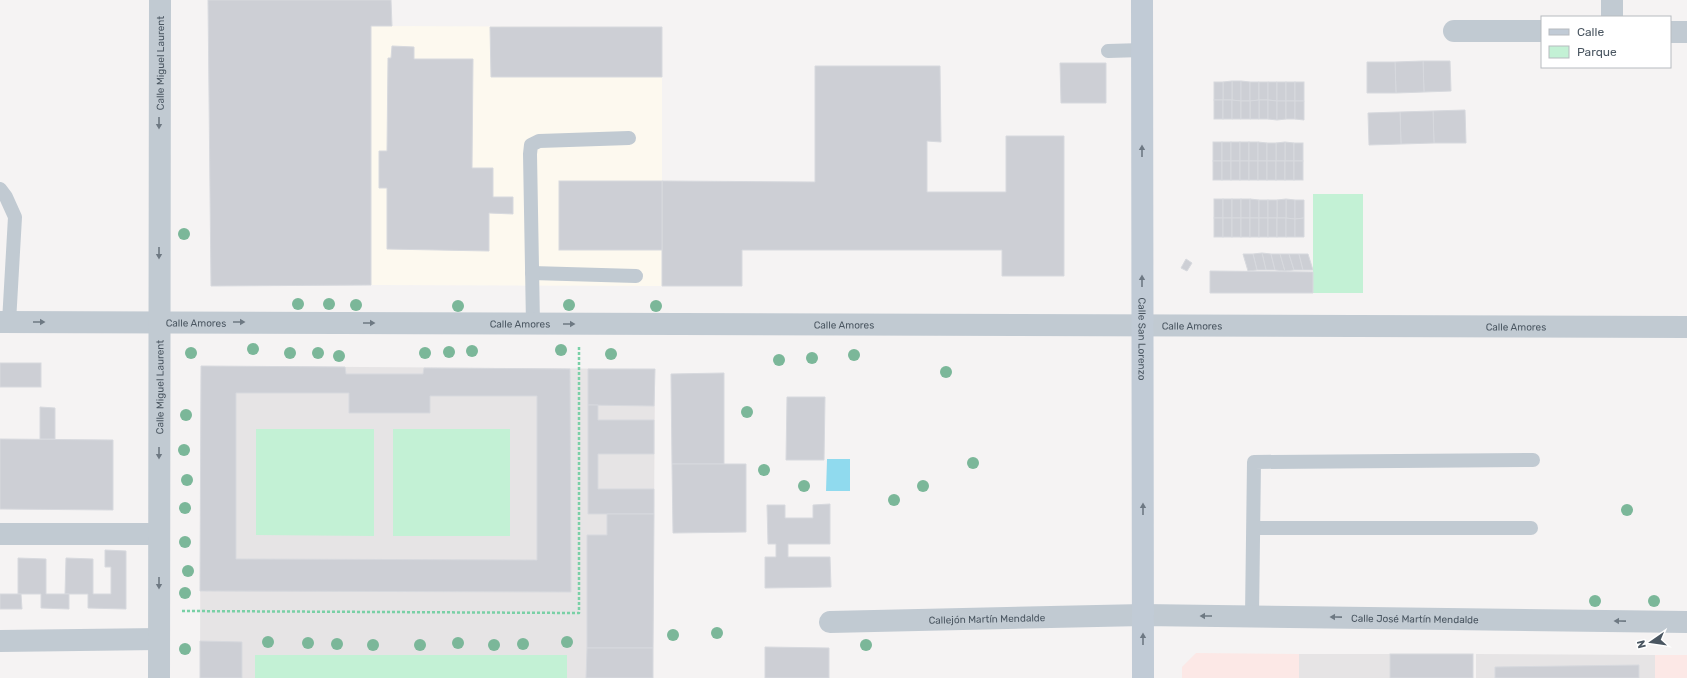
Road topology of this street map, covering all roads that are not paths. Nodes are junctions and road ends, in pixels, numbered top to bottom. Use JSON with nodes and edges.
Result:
{"nodes":[{"id":1,"x":160,"y":0,"type":"edge"},
{"id":2,"x":1142,"y":0,"type":"edge"},
{"id":3,"x":1612,"y":0,"type":"edge"},
{"id":4,"x":1612,"y":16,"type":"edge"},
{"id":5,"x":1454,"y":31,"type":"dead end"},
{"id":6,"x":1541,"y":32,"type":"edge"},
{"id":7,"x":1671,"y":32,"type":"edge"},
{"id":8,"x":1687,"y":32,"type":"edge"},
{"id":9,"x":1142,"y":50,"type":"junction"},
{"id":10,"x":1108,"y":51,"type":"dead end"},
{"id":11,"x":629,"y":138,"type":"dead end"},
{"id":12,"x":0,"y":189,"type":"edge"},
{"id":13,"x":532,"y":273,"type":"junction"},
{"id":14,"x":636,"y":276,"type":"dead end"},
{"id":15,"x":5,"y":322,"type":"edge"},
{"id":16,"x":159,"y":322,"type":"junction"},
{"id":17,"x":533,"y":324,"type":"junction"},
{"id":18,"x":1142,"y":326,"type":"junction"},
{"id":19,"x":1687,"y":328,"type":"edge"},
{"id":20,"x":1533,"y":460,"type":"dead end"},
{"id":21,"x":1254,"y":528,"type":"junction"},
{"id":22,"x":1531,"y":528,"type":"dead end"},
{"id":23,"x":0,"y":534,"type":"edge"},
{"id":24,"x":159,"y":534,"type":"junction"},
{"id":25,"x":1143,"y":615,"type":"junction"},
{"id":26,"x":1252,"y":616,"type":"junction"},
{"id":27,"x":830,"y":622,"type":"dead end"},
{"id":28,"x":1687,"y":622,"type":"edge"},
{"id":29,"x":159,"y":639,"type":"junction"},
{"id":30,"x":0,"y":641,"type":"edge"},
{"id":31,"x":159,"y":678,"type":"edge"},
{"id":32,"x":1143,"y":678,"type":"edge"}],
"edges":[{"from":1,"to":16,"type":"street","name":"Calle Miguel Laurent","one_way":true},
{"from":2,"to":9,"type":"street","name":"Calle San Lorenzo"},
{"from":3,"to":4,"type":"street"},
{"from":5,"to":6,"type":"street"},
{"from":7,"to":8,"type":"street"},
{"from":9,"to":10,"type":"lane"},
{"from":18,"to":9,"type":"street","name":"Calle San Lorenzo","one_way":true},
{"from":11,"to":13,"type":"lane"},
{"from":12,"to":15,"type":"lane"},
{"from":13,"to":14,"type":"lane"},
{"from":13,"to":17,"type":"lane"},
{"from":15,"to":16,"type":"street","name":"Calle Amores","one_way":true},
{"from":16,"to":17,"type":"street","name":"Calle Amores","one_way":true},
{"from":16,"to":24,"type":"street","name":"Calle Miguel Laurent","one_way":true},
{"from":17,"to":18,"type":"street","name":"Calle Amores","one_way":true},
{"from":18,"to":19,"type":"street","name":"Calle Amores"},
{"from":25,"to":18,"type":"street","name":"Calle San Lorenzo","one_way":true},
{"from":20,"to":21,"type":"lane"},
{"from":21,"to":22,"type":"lane"},
{"from":21,"to":26,"type":"lane"},
{"from":23,"to":24,"type":"street"},
{"from":24,"to":29,"type":"street","name":"Calle Miguel Laurent","one_way":true},
{"from":26,"to":25,"type":"street","name":"Calle José Martín Mendalde","one_way":true},
{"from":25,"to":27,"type":"street","name":"Callejón Martín Mendalde"},
{"from":32,"to":25,"type":"street","name":"Calle San Lorenzo","one_way":true},
{"from":28,"to":26,"type":"street","name":"Calle José Martín Mendalde","one_way":true},
{"from":29,"to":30,"type":"street"},
{"from":29,"to":31,"type":"street","name":"Calle Miguel Laurent"}]}
